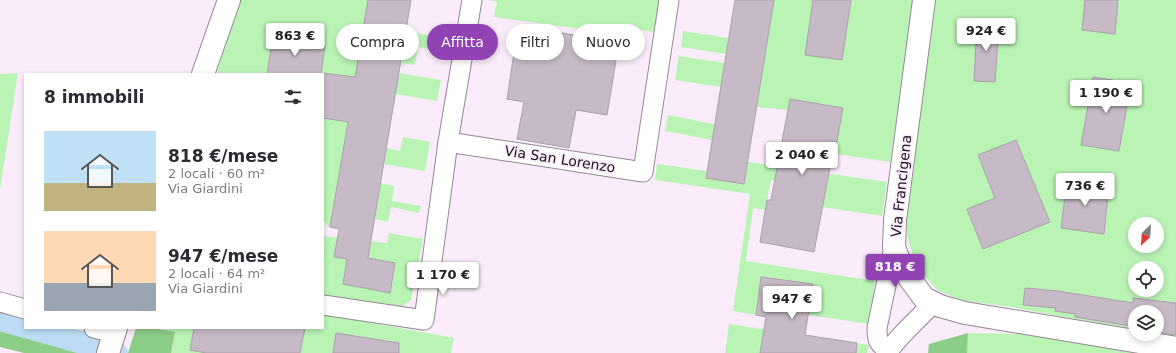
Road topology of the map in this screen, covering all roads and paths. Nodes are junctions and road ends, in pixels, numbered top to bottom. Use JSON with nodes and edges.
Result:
{"nodes":[{"id":1,"x":229,"y":0,"type":"edge"},
{"id":2,"x":472,"y":0,"type":"edge"},
{"id":3,"x":669,"y":0,"type":"edge"},
{"id":4,"x":924,"y":0,"type":"edge"},
{"id":5,"x":203,"y":73,"type":"edge"},
{"id":6,"x":448,"y":142,"type":"junction"},
{"id":7,"x":894,"y":247,"type":"junction"},
{"id":8,"x":0,"y":302,"type":"edge"},
{"id":9,"x":933,"y":303,"type":"junction"},
{"id":10,"x":324,"y":305,"type":"edge"},
{"id":11,"x":24,"y":309,"type":"edge"},
{"id":12,"x":1176,"y":348,"type":"edge"},
{"id":13,"x":888,"y":352,"type":"edge"}],
"edges":[{"from":1,"to":5,"type":"street"},
{"from":2,"to":6,"type":"street"},
{"from":3,"to":6,"type":"street","name":"Via San Lorenzo"},
{"from":4,"to":7,"type":"street","name":"Via Francigena"},
{"from":6,"to":10,"type":"street"},
{"from":7,"to":9,"type":"street","name":"Via Francigena"},
{"from":7,"to":13,"type":"street"},
{"from":8,"to":11,"type":"street"},
{"from":9,"to":12,"type":"street","name":"Via Francigena"},
{"from":9,"to":13,"type":"street"}]}
